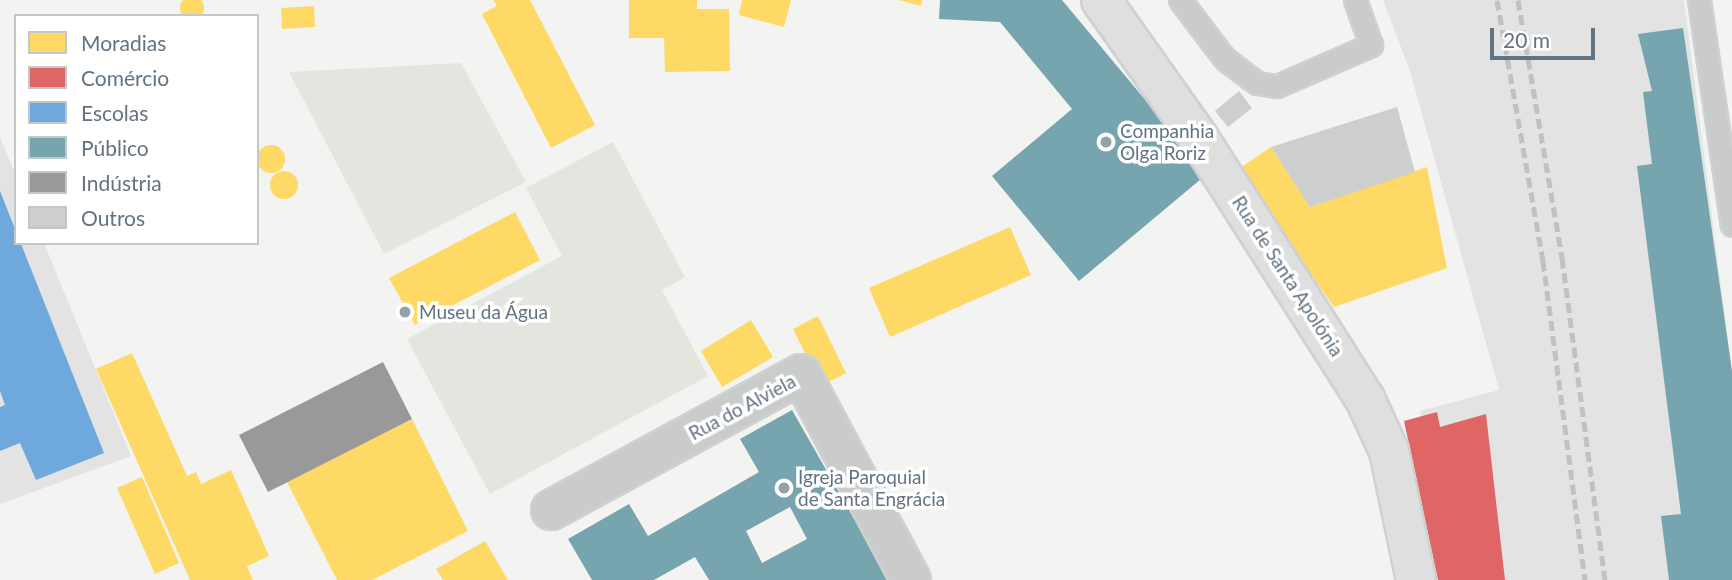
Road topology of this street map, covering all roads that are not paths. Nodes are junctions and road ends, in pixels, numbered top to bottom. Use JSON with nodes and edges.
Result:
{"nodes":[{"id":1,"x":1101,"y":0,"type":"edge"},
{"id":2,"x":1180,"y":0,"type":"edge"},
{"id":3,"x":1355,"y":0,"type":"edge"},
{"id":4,"x":1698,"y":1,"type":"edge"},
{"id":5,"x":1728,"y":159,"type":"edge"},
{"id":6,"x":1732,"y":225,"type":"edge"},
{"id":7,"x":551,"y":510,"type":"dead end"},
{"id":8,"x":911,"y":580,"type":"edge"},
{"id":9,"x":1416,"y":580,"type":"edge"}],
"edges":[{"from":1,"to":9,"type":"street","name":"Rua de Santa Apolónia"},
{"from":2,"to":3,"type":"lane"},
{"from":4,"to":5,"type":"lane"},
{"from":5,"to":6,"type":"lane"},
{"from":7,"to":8,"type":"street","name":"Rua do Alviela"}]}
